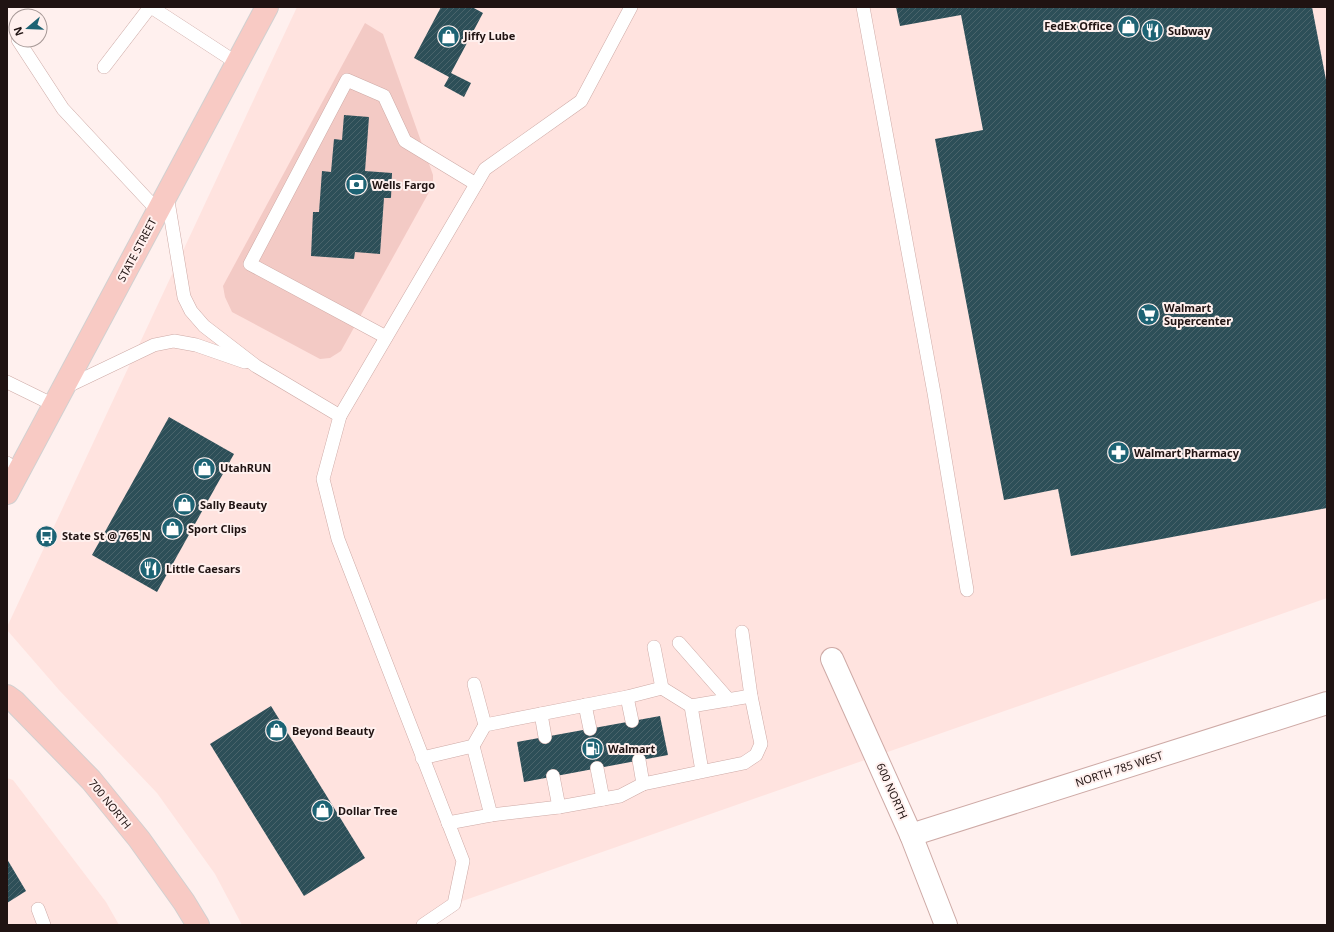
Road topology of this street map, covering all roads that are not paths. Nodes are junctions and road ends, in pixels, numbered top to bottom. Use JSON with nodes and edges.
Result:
{"nodes":[{"id":1,"x":151,"y":7,"type":"edge"},
{"id":2,"x":266,"y":7,"type":"edge"},
{"id":3,"x":631,"y":7,"type":"edge"},
{"id":4,"x":863,"y":7,"type":"edge"},
{"id":5,"x":23,"y":48,"type":"edge"},
{"id":6,"x":237,"y":63,"type":"junction"},
{"id":7,"x":104,"y":67,"type":"dead end"},
{"id":8,"x":476,"y":184,"type":"junction"},
{"id":9,"x":162,"y":203,"type":"junction"},
{"id":10,"x":386,"y":337,"type":"junction"},
{"id":11,"x":256,"y":366,"type":"junction"},
{"id":12,"x":7,"y":382,"type":"edge"},
{"id":13,"x":59,"y":396,"type":"junction"},
{"id":14,"x":340,"y":416,"type":"junction"},
{"id":15,"x":12,"y":468,"type":"edge"},
{"id":16,"x":7,"y":493,"type":"edge"},
{"id":17,"x":967,"y":590,"type":"dead end"},
{"id":18,"x":742,"y":632,"type":"dead end"},
{"id":19,"x":679,"y":643,"type":"dead end"},
{"id":20,"x":654,"y":647,"type":"dead end"},
{"id":21,"x":832,"y":660,"type":"dead end"},
{"id":22,"x":474,"y":684,"type":"dead end"},
{"id":23,"x":662,"y":688,"type":"junction"},
{"id":24,"x":7,"y":696,"type":"edge"},
{"id":25,"x":751,"y":696,"type":"junction"},
{"id":26,"x":628,"y":697,"type":"junction"},
{"id":27,"x":729,"y":700,"type":"junction"},
{"id":28,"x":1327,"y":703,"type":"edge"},
{"id":29,"x":585,"y":705,"type":"junction"},
{"id":30,"x":691,"y":706,"type":"junction"},
{"id":31,"x":541,"y":714,"type":"junction"},
{"id":32,"x":632,"y":721,"type":"dead end"},
{"id":33,"x":484,"y":725,"type":"junction"},
{"id":34,"x":590,"y":729,"type":"dead end"},
{"id":35,"x":545,"y":737,"type":"dead end"},
{"id":36,"x":472,"y":746,"type":"junction"},
{"id":37,"x":422,"y":758,"type":"junction"},
{"id":38,"x":639,"y":760,"type":"dead end"},
{"id":39,"x":597,"y":768,"type":"dead end"},
{"id":40,"x":702,"y":771,"type":"junction"},
{"id":41,"x":553,"y":776,"type":"dead end"},
{"id":42,"x":643,"y":784,"type":"junction"},
{"id":43,"x":603,"y":799,"type":"junction"},
{"id":44,"x":559,"y":807,"type":"junction"},
{"id":45,"x":491,"y":815,"type":"junction"},
{"id":46,"x":448,"y":822,"type":"junction"},
{"id":47,"x":911,"y":835,"type":"junction"},
{"id":48,"x":38,"y":909,"type":"dead end"},
{"id":49,"x":44,"y":925,"type":"edge"},
{"id":50,"x":198,"y":925,"type":"edge"},
{"id":51,"x":423,"y":925,"type":"edge"},
{"id":52,"x":946,"y":925,"type":"edge"}],
"edges":[{"from":1,"to":6,"type":"lane"},
{"from":1,"to":7,"type":"lane"},
{"from":2,"to":6,"type":"main road","name":"STATE STREET"},
{"from":3,"to":8,"type":"lane"},
{"from":4,"to":17,"type":"lane"},
{"from":5,"to":9,"type":"lane"},
{"from":6,"to":9,"type":"main road","name":"STATE STREET"},
{"from":8,"to":10,"type":"lane"},
{"from":8,"to":10,"type":"lane"},
{"from":9,"to":11,"type":"lane"},
{"from":9,"to":13,"type":"main road","name":"STATE STREET"},
{"from":10,"to":14,"type":"lane"},
{"from":11,"to":13,"type":"lane"},
{"from":11,"to":14,"type":"lane"},
{"from":12,"to":13,"type":"lane"},
{"from":13,"to":15,"type":"main road","name":"STATE STREET"},
{"from":14,"to":37,"type":"lane"},
{"from":15,"to":16,"type":"main road","name":"STATE STREET"},
{"from":18,"to":25,"type":"lane"},
{"from":19,"to":27,"type":"lane"},
{"from":20,"to":23,"type":"lane"},
{"from":21,"to":47,"type":"street","name":"600 NORTH"},
{"from":22,"to":33,"type":"lane"},
{"from":23,"to":26,"type":"lane"},
{"from":23,"to":30,"type":"lane"},
{"from":24,"to":50,"type":"main road","name":"700 NORTH"},
{"from":25,"to":27,"type":"lane"},
{"from":25,"to":40,"type":"lane"},
{"from":26,"to":29,"type":"lane"},
{"from":26,"to":32,"type":"lane"},
{"from":27,"to":30,"type":"lane"},
{"from":28,"to":47,"type":"street","name":"NORTH 785 WEST"},
{"from":29,"to":31,"type":"lane"},
{"from":29,"to":34,"type":"lane"},
{"from":30,"to":40,"type":"lane"},
{"from":31,"to":33,"type":"lane"},
{"from":31,"to":35,"type":"lane"},
{"from":33,"to":36,"type":"lane"},
{"from":36,"to":37,"type":"lane"},
{"from":36,"to":45,"type":"lane"},
{"from":37,"to":46,"type":"lane"},
{"from":38,"to":42,"type":"lane"},
{"from":39,"to":43,"type":"lane"},
{"from":40,"to":42,"type":"lane"},
{"from":41,"to":44,"type":"lane"},
{"from":42,"to":43,"type":"lane"},
{"from":43,"to":44,"type":"lane"},
{"from":44,"to":45,"type":"lane"},
{"from":45,"to":46,"type":"lane"},
{"from":46,"to":51,"type":"lane"},
{"from":47,"to":52,"type":"street","name":"600 NORTH"},
{"from":48,"to":49,"type":"lane"}]}
